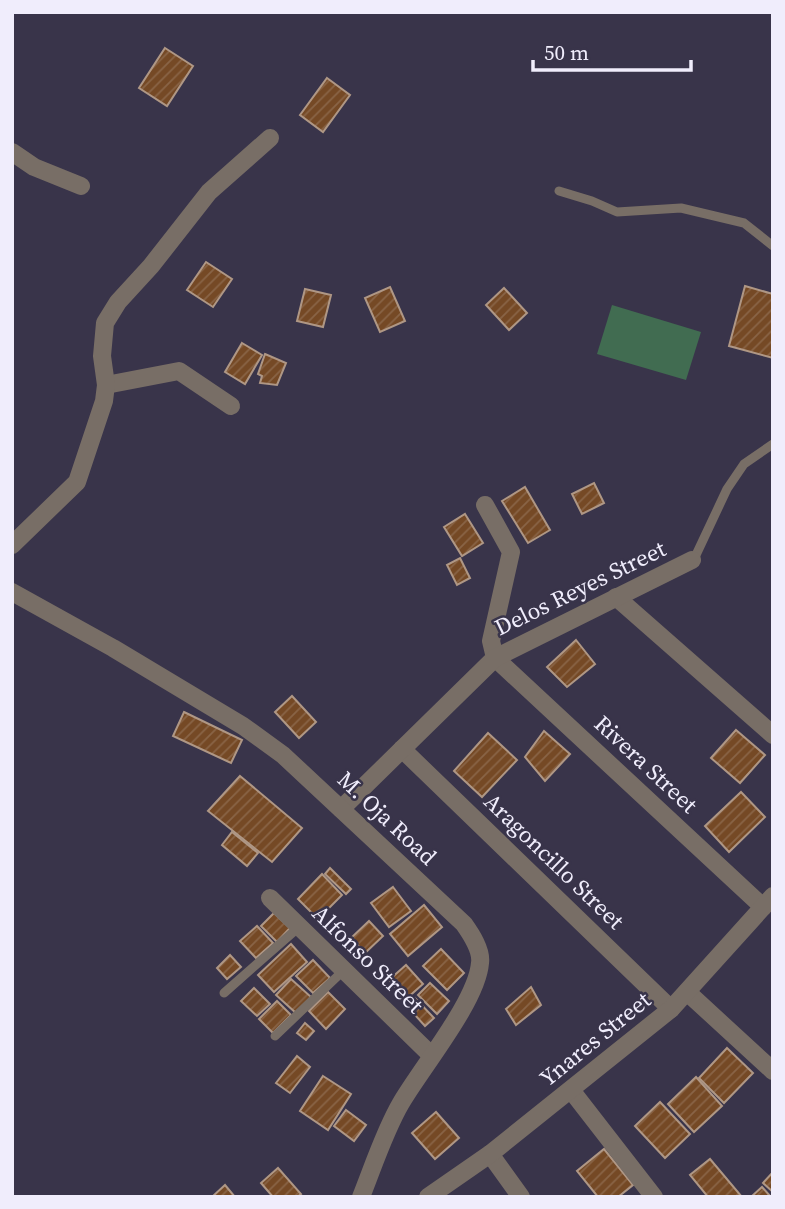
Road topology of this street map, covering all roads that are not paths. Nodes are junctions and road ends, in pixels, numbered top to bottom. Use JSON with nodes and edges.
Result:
{"nodes":[{"id":1,"x":270,"y":138,"type":"dead end"},
{"id":2,"x":12,"y":152,"type":"edge"},
{"id":3,"x":81,"y":186,"type":"dead end"},
{"id":4,"x":559,"y":191,"type":"dead end"},
{"id":5,"x":773,"y":246,"type":"edge"},
{"id":6,"x":106,"y":385,"type":"junction"},
{"id":7,"x":231,"y":406,"type":"dead end"},
{"id":8,"x":773,"y":444,"type":"edge"},
{"id":9,"x":485,"y":505,"type":"dead end"},
{"id":10,"x":12,"y":545,"type":"edge"},
{"id":11,"x":692,"y":560,"type":"joint"},
{"id":12,"x":12,"y":592,"type":"edge"},
{"id":13,"x":616,"y":597,"type":"junction"},
{"id":14,"x":495,"y":658,"type":"junction"},
{"id":15,"x":773,"y":735,"type":"edge"},
{"id":16,"x":402,"y":749,"type":"junction"},
{"id":17,"x":341,"y":809,"type":"junction"},
{"id":18,"x":270,"y":898,"type":"dead end"},
{"id":19,"x":768,"y":902,"type":"edge"},
{"id":20,"x":299,"y":927,"type":"junction"},
{"id":21,"x":344,"y":970,"type":"junction"},
{"id":22,"x":687,"y":992,"type":"junction"},
{"id":23,"x":224,"y":993,"type":"dead end"},
{"id":24,"x":671,"y":1009,"type":"junction"},
{"id":25,"x":275,"y":1036,"type":"dead end"},
{"id":26,"x":431,"y":1055,"type":"junction"},
{"id":27,"x":773,"y":1071,"type":"edge"},
{"id":28,"x":571,"y":1090,"type":"junction"},
{"id":29,"x":490,"y":1154,"type":"junction"},
{"id":30,"x":361,"y":1197,"type":"edge"},
{"id":31,"x":428,"y":1197,"type":"edge"},
{"id":32,"x":521,"y":1197,"type":"edge"},
{"id":33,"x":654,"y":1197,"type":"edge"}],
"edges":[{"from":1,"to":6,"type":"street"},
{"from":2,"to":3,"type":"street"},
{"from":4,"to":5,"type":"lane"},
{"from":6,"to":7,"type":"street"},
{"from":6,"to":10,"type":"street"},
{"from":8,"to":11,"type":"lane"},
{"from":9,"to":14,"type":"street"},
{"from":11,"to":13,"type":"street","name":"Delos Reyes Street"},
{"from":12,"to":17,"type":"street","name":"M. Oja Road"},
{"from":13,"to":14,"type":"street","name":"Delos Reyes Street"},
{"from":13,"to":15,"type":"street"},
{"from":14,"to":16,"type":"street","name":"Delos Reyes Street"},
{"from":14,"to":19,"type":"street","name":"Rivera Street"},
{"from":16,"to":17,"type":"street","name":"Delos Reyes Street"},
{"from":16,"to":24,"type":"street","name":"Aragoncillo Street"},
{"from":17,"to":26,"type":"street","name":"M. Oja Road"},
{"from":18,"to":20,"type":"street","name":"Alfonso Street"},
{"from":19,"to":22,"type":"street","name":"Ynares Street"},
{"from":20,"to":21,"type":"street","name":"Alfonso Street"},
{"from":20,"to":23,"type":"lane"},
{"from":21,"to":25,"type":"lane"},
{"from":21,"to":26,"type":"street","name":"Alfonso Street"},
{"from":22,"to":24,"type":"street","name":"Ynares Street"},
{"from":22,"to":27,"type":"street"},
{"from":24,"to":28,"type":"street","name":"Ynares Street"},
{"from":26,"to":30,"type":"street","name":"M. Oja Road"},
{"from":28,"to":29,"type":"street","name":"Ynares Street"},
{"from":28,"to":33,"type":"street"},
{"from":29,"to":31,"type":"street","name":"Ynares Street"},
{"from":29,"to":32,"type":"street"}]}
